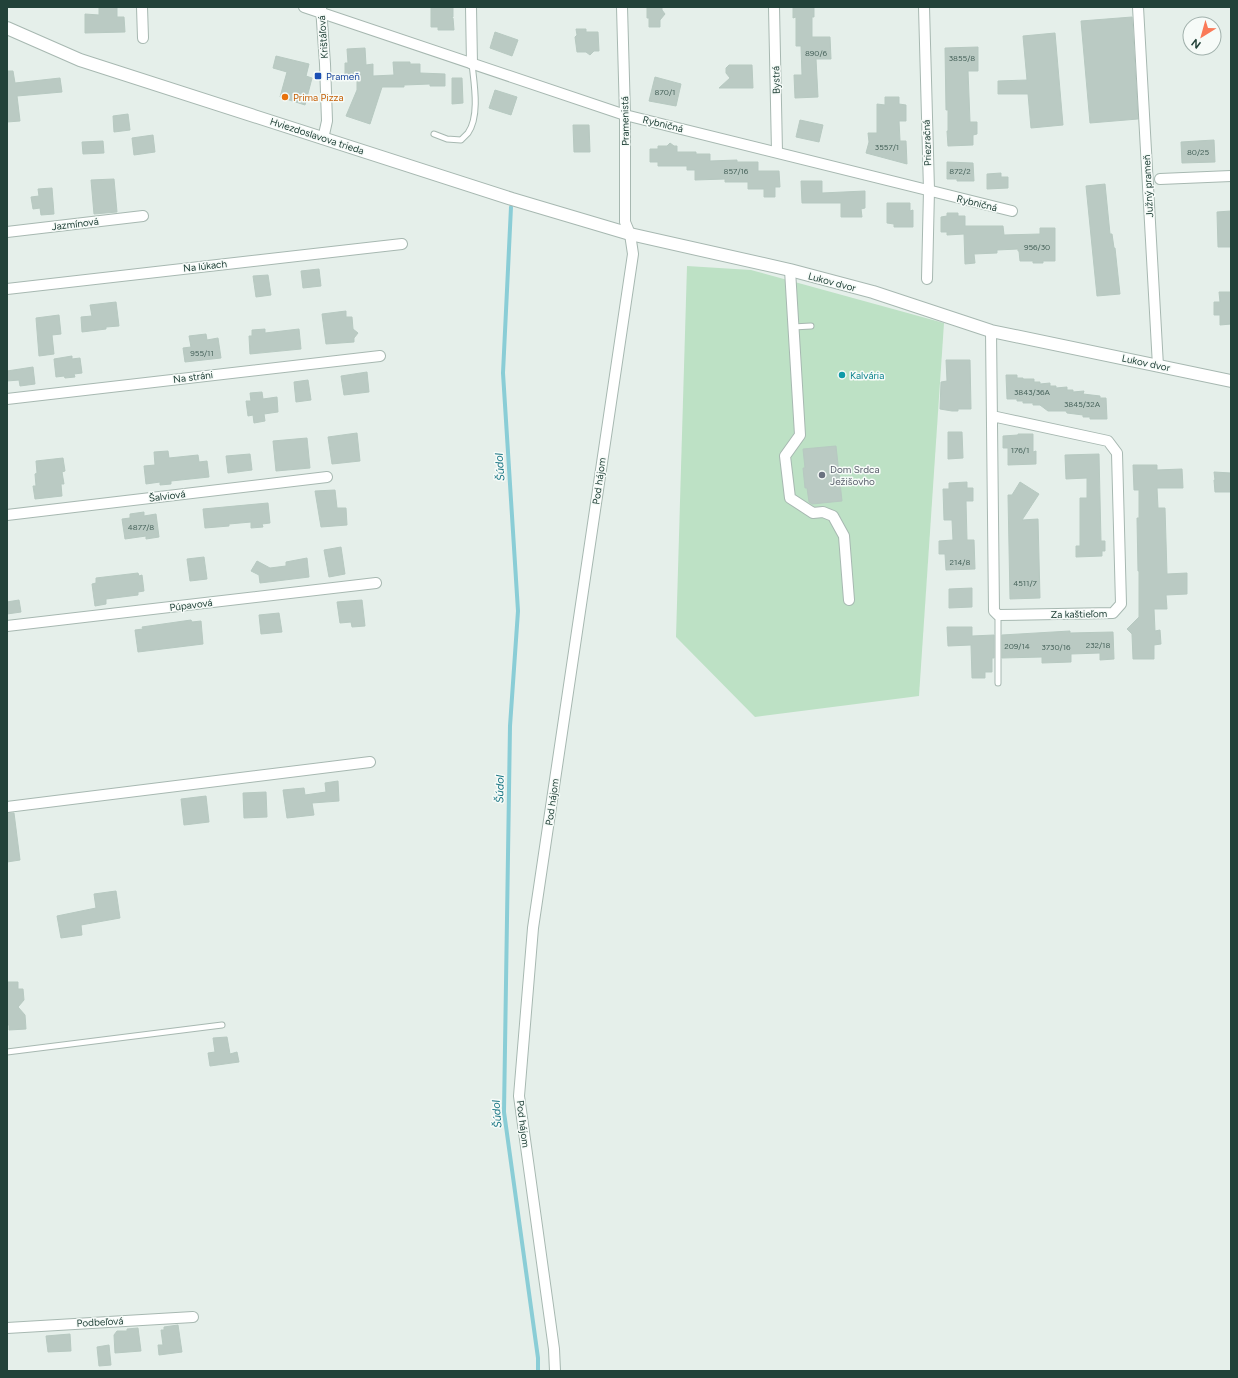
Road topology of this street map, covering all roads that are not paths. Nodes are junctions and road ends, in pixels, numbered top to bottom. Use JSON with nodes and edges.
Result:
{"nodes":[{"id":1,"x":142,"y":7,"type":"edge"},
{"id":2,"x":304,"y":7,"type":"edge"},
{"id":3,"x":471,"y":7,"type":"edge"},
{"id":4,"x":622,"y":7,"type":"edge"},
{"id":5,"x":774,"y":7,"type":"edge"},
{"id":6,"x":924,"y":7,"type":"edge"},
{"id":7,"x":1138,"y":7,"type":"edge"},
{"id":8,"x":321,"y":10,"type":"edge"},
{"id":9,"x":7,"y":28,"type":"edge"},
{"id":10,"x":143,"y":38,"type":"dead end"},
{"id":11,"x":472,"y":64,"type":"junction"},
{"id":12,"x":625,"y":115,"type":"junction"},
{"id":13,"x":434,"y":134,"type":"dead end"},
{"id":14,"x":323,"y":139,"type":"junction"},
{"id":15,"x":777,"y":152,"type":"junction"},
{"id":16,"x":1231,"y":176,"type":"edge"},
{"id":17,"x":1160,"y":179,"type":"dead end"},
{"id":18,"x":928,"y":190,"type":"junction"},
{"id":19,"x":1012,"y":211,"type":"dead end"},
{"id":20,"x":144,"y":216,"type":"dead end"},
{"id":21,"x":7,"y":232,"type":"edge"},
{"id":22,"x":630,"y":234,"type":"junction"},
{"id":23,"x":402,"y":244,"type":"dead end"},
{"id":24,"x":790,"y":270,"type":"junction"},
{"id":25,"x":927,"y":280,"type":"dead end"},
{"id":26,"x":7,"y":289,"type":"edge"},
{"id":27,"x":811,"y":326,"type":"dead end"},
{"id":28,"x":793,"y":327,"type":"junction"},
{"id":29,"x":991,"y":331,"type":"junction"},
{"id":30,"x":380,"y":356,"type":"dead end"},
{"id":31,"x":1158,"y":366,"type":"junction"},
{"id":32,"x":1231,"y":381,"type":"edge"},
{"id":33,"x":7,"y":399,"type":"edge"},
{"id":34,"x":992,"y":416,"type":"junction"},
{"id":35,"x":326,"y":477,"type":"dead end"},
{"id":36,"x":7,"y":515,"type":"edge"},
{"id":37,"x":376,"y":583,"type":"dead end"},
{"id":38,"x":849,"y":600,"type":"dead end"},
{"id":39,"x":998,"y":615,"type":"junction"},
{"id":40,"x":7,"y":626,"type":"edge"},
{"id":41,"x":998,"y":683,"type":"dead end"},
{"id":42,"x":370,"y":762,"type":"dead end"},
{"id":43,"x":7,"y":807,"type":"edge"},
{"id":44,"x":222,"y":1025,"type":"dead end"},
{"id":45,"x":7,"y":1052,"type":"edge"},
{"id":46,"x":194,"y":1317,"type":"dead end"},
{"id":47,"x":7,"y":1328,"type":"edge"},
{"id":48,"x":555,"y":1371,"type":"edge"}],
"edges":[{"from":1,"to":10,"type":"street"},
{"from":2,"to":8,"type":"street","name":"Rybničná"},
{"from":3,"to":11,"type":"street"},
{"from":4,"to":12,"type":"street","name":"Pramenistá"},
{"from":5,"to":15,"type":"street","name":"Bystrá"},
{"from":6,"to":18,"type":"street","name":"Priezračná"},
{"from":7,"to":31,"type":"street","name":"Južný prameň"},
{"from":8,"to":11,"type":"street","name":"Rybničná"},
{"from":8,"to":14,"type":"street","name":"Krištáľová"},
{"from":9,"to":14,"type":"street","name":"Hviezdoslavova trieda"},
{"from":11,"to":12,"type":"street","name":"Rybničná"},
{"from":11,"to":13,"type":"lane"},
{"from":12,"to":15,"type":"street","name":"Rybničná"},
{"from":12,"to":22,"type":"street","name":"Pramenistá"},
{"from":14,"to":22,"type":"street","name":"Hviezdoslavova trieda"},
{"from":15,"to":18,"type":"street","name":"Rybničná"},
{"from":16,"to":17,"type":"street"},
{"from":18,"to":19,"type":"street","name":"Rybničná"},
{"from":18,"to":25,"type":"street","name":"Priezračná"},
{"from":20,"to":21,"type":"street","name":"Jazmínová"},
{"from":22,"to":24,"type":"street","name":"Hviezdoslavova trieda"},
{"from":22,"to":48,"type":"street","name":"Pod hájom"},
{"from":23,"to":26,"type":"street","name":"Na lúkach"},
{"from":24,"to":28,"type":"street"},
{"from":24,"to":29,"type":"street","name":"Lukov dvor"},
{"from":27,"to":28,"type":"lane"},
{"from":28,"to":38,"type":"street"},
{"from":29,"to":31,"type":"street","name":"Lukov dvor"},
{"from":29,"to":34,"type":"street"},
{"from":30,"to":33,"type":"street","name":"Na stráni"},
{"from":31,"to":32,"type":"street","name":"Lukov dvor"},
{"from":34,"to":39,"type":"street"},
{"from":34,"to":39,"type":"street","name":"Za kaštieľom"},
{"from":35,"to":36,"type":"street","name":"Šalviová"},
{"from":37,"to":40,"type":"street","name":"Púpavová"},
{"from":39,"to":41,"type":"lane"},
{"from":42,"to":43,"type":"street"},
{"from":44,"to":45,"type":"lane"},
{"from":46,"to":47,"type":"street","name":"Podbeľová"}]}
